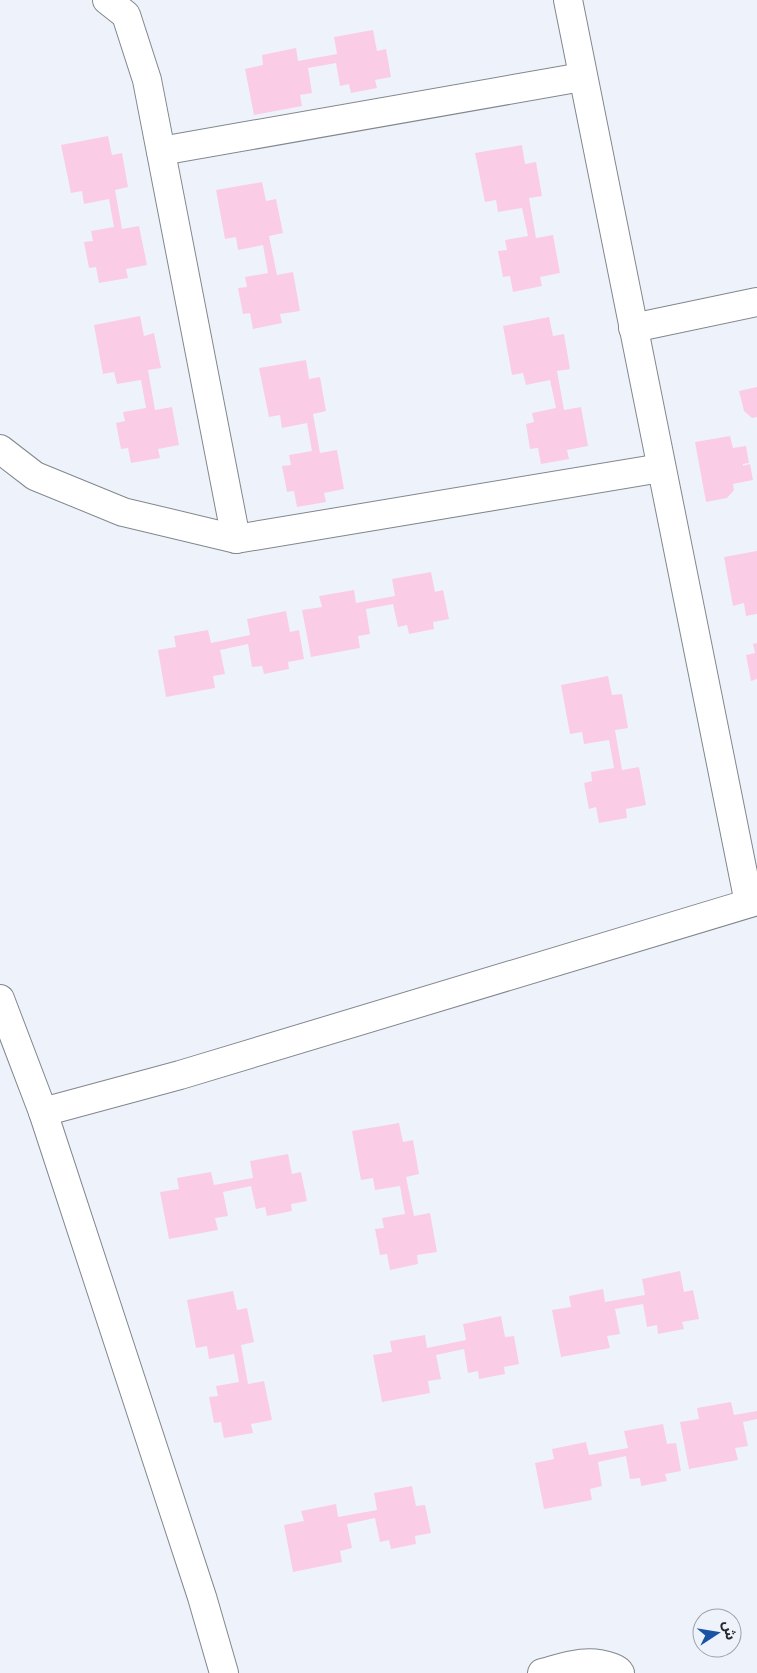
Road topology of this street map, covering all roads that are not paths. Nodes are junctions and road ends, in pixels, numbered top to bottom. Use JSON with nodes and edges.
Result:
{"nodes":[{"id":1,"x":107,"y":0,"type":"edge"},
{"id":2,"x":568,"y":0,"type":"edge"},
{"id":3,"x":582,"y":76,"type":"junction"},
{"id":4,"x":161,"y":151,"type":"junction"},
{"id":5,"x":757,"y":302,"type":"edge"},
{"id":6,"x":633,"y":328,"type":"junction"},
{"id":7,"x":0,"y":449,"type":"edge"},
{"id":8,"x":661,"y":468,"type":"junction"},
{"id":9,"x":236,"y":539,"type":"junction"},
{"id":10,"x":753,"y":902,"type":"edge"},
{"id":11,"x":0,"y":998,"type":"edge"},
{"id":12,"x":43,"y":1112,"type":"junction"},
{"id":13,"x":224,"y":1673,"type":"edge"},
{"id":14,"x":542,"y":1673,"type":"edge"},
{"id":15,"x":620,"y":1673,"type":"edge"}],
"edges":[{"from":1,"to":4,"type":"street"},
{"from":2,"to":3,"type":"street"},
{"from":3,"to":4,"type":"street"},
{"from":3,"to":6,"type":"street"},
{"from":4,"to":9,"type":"street"},
{"from":5,"to":6,"type":"street"},
{"from":6,"to":8,"type":"street"},
{"from":7,"to":9,"type":"street"},
{"from":8,"to":9,"type":"street"},
{"from":8,"to":10,"type":"street"},
{"from":10,"to":12,"type":"street"},
{"from":11,"to":12,"type":"street"},
{"from":12,"to":13,"type":"street"},
{"from":14,"to":15,"type":"street"}]}
